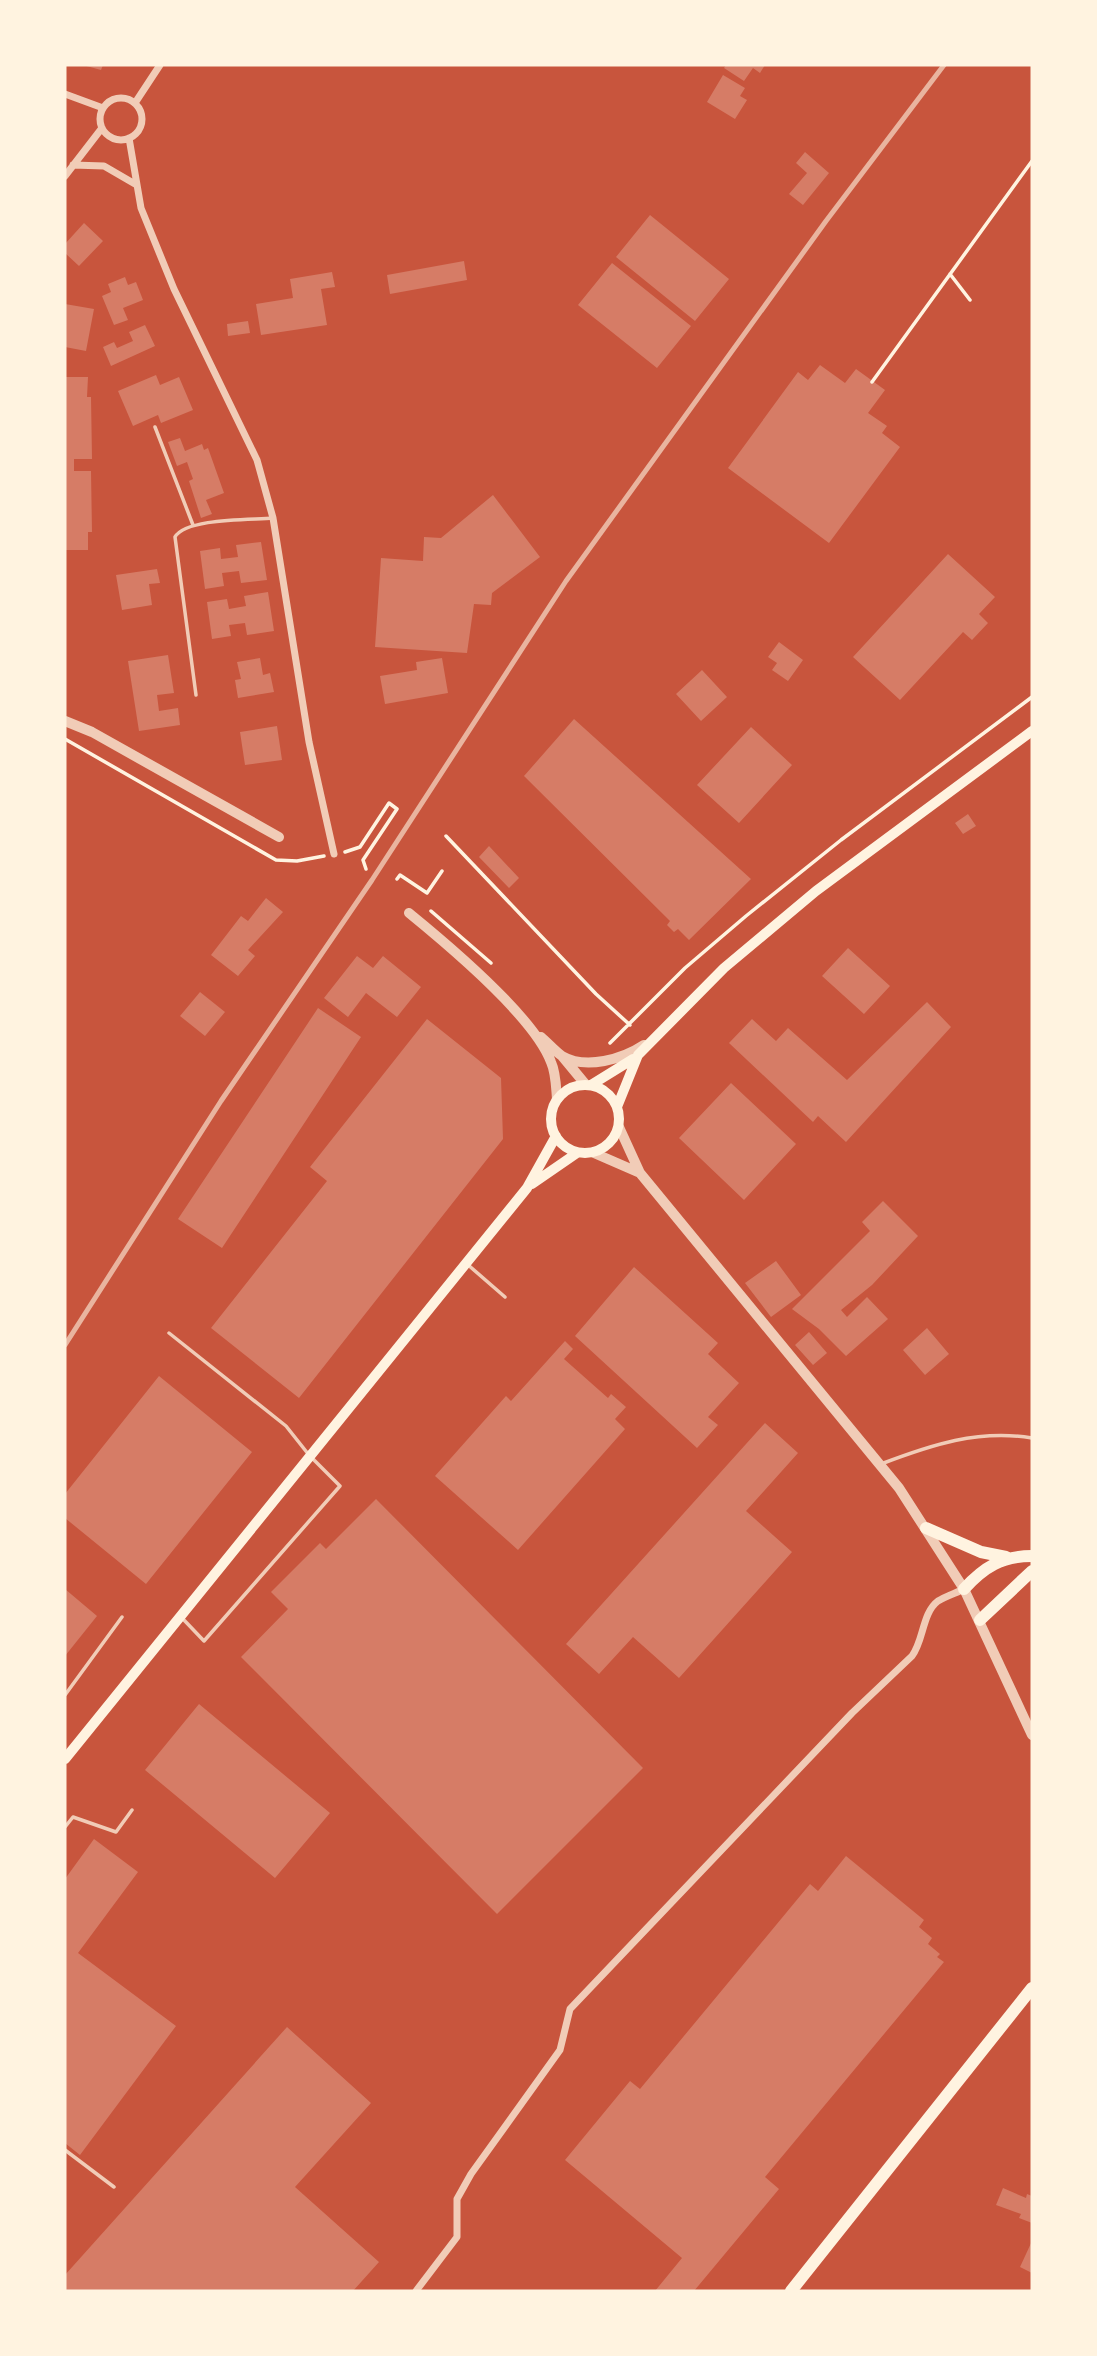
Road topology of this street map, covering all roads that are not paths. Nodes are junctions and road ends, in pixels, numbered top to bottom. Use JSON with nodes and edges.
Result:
{"nodes":[{"id":1,"x":160,"y":65,"type":"edge"},
{"id":2,"x":65,"y":94,"type":"edge"},
{"id":3,"x":135,"y":103,"type":"junction"},
{"id":4,"x":103,"y":108,"type":"junction"},
{"id":5,"x":102,"y":128,"type":"junction"},
{"id":6,"x":129,"y":138,"type":"junction"},
{"id":7,"x":73,"y":165,"type":"junction"},
{"id":8,"x":65,"y":176,"type":"edge"},
{"id":9,"x":135,"y":184,"type":"junction"},
{"id":10,"x":155,"y":426,"type":"dead end"},
{"id":11,"x":273,"y":518,"type":"junction"},
{"id":12,"x":193,"y":525,"type":"junction"},
{"id":13,"x":195,"y":695,"type":"dead end"},
{"id":14,"x":65,"y":721,"type":"edge"},
{"id":15,"x":1032,"y":731,"type":"edge"},
{"id":16,"x":279,"y":837,"type":"dead end"},
{"id":17,"x":334,"y":853,"type":"dead end"},
{"id":18,"x":409,"y":913,"type":"dead end"},
{"id":19,"x":532,"y":1030,"type":"junction"},
{"id":20,"x":649,"y":1042,"type":"junction"},
{"id":21,"x":638,"y":1055,"type":"junction"},
{"id":22,"x":562,"y":1056,"type":"junction"},
{"id":23,"x":588,"y":1085,"type":"junction"},
{"id":24,"x":558,"y":1099,"type":"junction"},
{"id":25,"x":617,"y":1107,"type":"junction"},
{"id":26,"x":618,"y":1127,"type":"junction"},
{"id":27,"x":556,"y":1136,"type":"junction"},
{"id":28,"x":577,"y":1153,"type":"junction"},
{"id":29,"x":594,"y":1153,"type":"junction"},
{"id":30,"x":640,"y":1173,"type":"junction"},
{"id":31,"x":527,"y":1188,"type":"junction"},
{"id":32,"x":466,"y":1263,"type":"junction"},
{"id":33,"x":505,"y":1297,"type":"dead end"},
{"id":34,"x":169,"y":1333,"type":"dead end"},
{"id":35,"x":1032,"y":1437,"type":"edge"},
{"id":36,"x":309,"y":1455,"type":"junction"},
{"id":37,"x":880,"y":1465,"type":"junction"},
{"id":38,"x":926,"y":1528,"type":"junction"},
{"id":39,"x":1032,"y":1556,"type":"edge"},
{"id":40,"x":1006,"y":1557,"type":"junction"},
{"id":41,"x":1032,"y":1572,"type":"edge"},
{"id":42,"x":964,"y":1589,"type":"junction"},
{"id":43,"x":180,"y":1616,"type":"junction"},
{"id":44,"x":122,"y":1617,"type":"dead end"},
{"id":45,"x":980,"y":1620,"type":"junction"},
{"id":46,"x":65,"y":1695,"type":"edge"},
{"id":47,"x":1032,"y":1735,"type":"edge"},
{"id":48,"x":65,"y":1759,"type":"edge"},
{"id":49,"x":132,"y":1811,"type":"dead end"},
{"id":50,"x":65,"y":1826,"type":"edge"},
{"id":51,"x":1032,"y":1988,"type":"edge"},
{"id":52,"x":65,"y":2150,"type":"edge"},
{"id":53,"x":114,"y":2187,"type":"dead end"},
{"id":54,"x":415,"y":2291,"type":"edge"},
{"id":55,"x":791,"y":2291,"type":"edge"}],
"edges":[{"from":1,"to":3,"type":"street"},
{"from":2,"to":4,"type":"street"},
{"from":3,"to":4,"type":"street"},
{"from":3,"to":6,"type":"street"},
{"from":4,"to":5,"type":"street"},
{"from":5,"to":6,"type":"street"},
{"from":5,"to":7,"type":"street"},
{"from":6,"to":9,"type":"street"},
{"from":7,"to":8,"type":"street"},
{"from":7,"to":9,"type":"street"},
{"from":9,"to":11,"type":"street"},
{"from":10,"to":12,"type":"lane"},
{"from":11,"to":12,"type":"lane"},
{"from":11,"to":17,"type":"street"},
{"from":12,"to":13,"type":"lane"},
{"from":14,"to":16,"type":"street"},
{"from":15,"to":20,"type":"main road"},
{"from":18,"to":19,"type":"street"},
{"from":19,"to":22,"type":"street"},
{"from":19,"to":24,"type":"street"},
{"from":20,"to":21,"type":"main road"},
{"from":20,"to":22,"type":"street"},
{"from":21,"to":23,"type":"main road"},
{"from":21,"to":25,"type":"main road"},
{"from":22,"to":23,"type":"street"},
{"from":23,"to":24,"type":"main road"},
{"from":23,"to":25,"type":"main road"},
{"from":24,"to":27,"type":"main road"},
{"from":25,"to":26,"type":"main road"},
{"from":26,"to":29,"type":"main road"},
{"from":26,"to":30,"type":"street"},
{"from":27,"to":28,"type":"main road"},
{"from":27,"to":31,"type":"main road"},
{"from":28,"to":29,"type":"main road"},
{"from":28,"to":31,"type":"main road"},
{"from":29,"to":30,"type":"street"},
{"from":30,"to":37,"type":"street"},
{"from":31,"to":32,"type":"main road"},
{"from":32,"to":33,"type":"lane"},
{"from":32,"to":36,"type":"main road"},
{"from":34,"to":36,"type":"lane"},
{"from":35,"to":37,"type":"lane"},
{"from":36,"to":43,"type":"main road"},
{"from":36,"to":43,"type":"lane"},
{"from":37,"to":38,"type":"street"},
{"from":38,"to":40,"type":"main road"},
{"from":38,"to":42,"type":"street"},
{"from":39,"to":40,"type":"main road"},
{"from":40,"to":42,"type":"main road"},
{"from":41,"to":45,"type":"main road"},
{"from":42,"to":45,"type":"street"},
{"from":42,"to":54,"type":"street"},
{"from":43,"to":48,"type":"main road"},
{"from":44,"to":46,"type":"lane"},
{"from":45,"to":47,"type":"street"},
{"from":49,"to":50,"type":"lane"},
{"from":51,"to":55,"type":"main road"},
{"from":52,"to":53,"type":"lane"}]}
